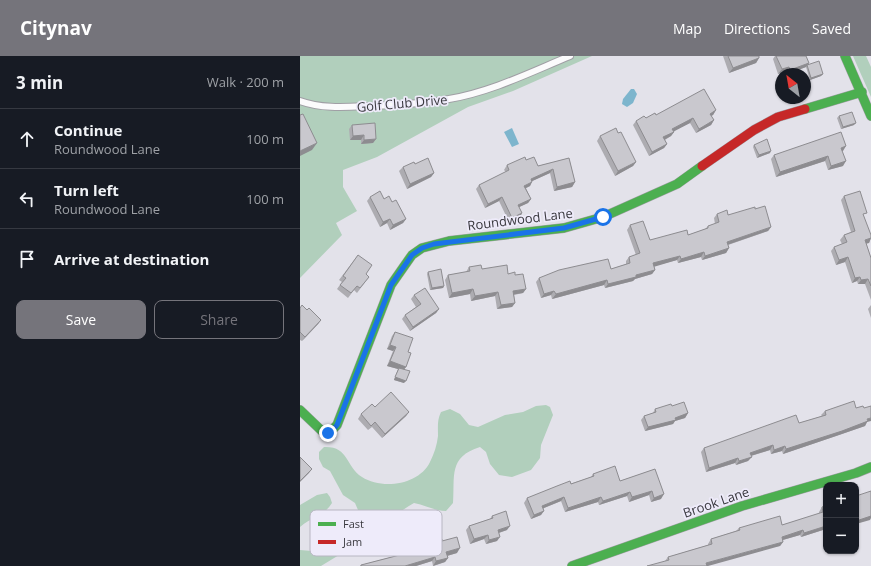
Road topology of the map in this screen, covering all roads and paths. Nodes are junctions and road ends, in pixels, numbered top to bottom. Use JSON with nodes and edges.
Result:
{"nodes":[{"id":1,"x":570,"y":56,"type":"edge"},
{"id":2,"x":845,"y":56,"type":"edge"},
{"id":3,"x":862,"y":92,"type":"junction"},
{"id":4,"x":300,"y":101,"type":"edge"},
{"id":5,"x":871,"y":116,"type":"edge"},
{"id":6,"x":300,"y":410,"type":"edge"},
{"id":7,"x":871,"y":467,"type":"edge"},
{"id":8,"x":572,"y":566,"type":"edge"}],
"edges":[{"from":1,"to":4,"type":"lane","name":"Golf Club Drive"},
{"from":2,"to":3,"type":"street"},
{"from":3,"to":5,"type":"street"},
{"from":3,"to":6,"type":"street","name":"Roundwood Lane"},
{"from":7,"to":8,"type":"street","name":"Brook Lane"}]}
